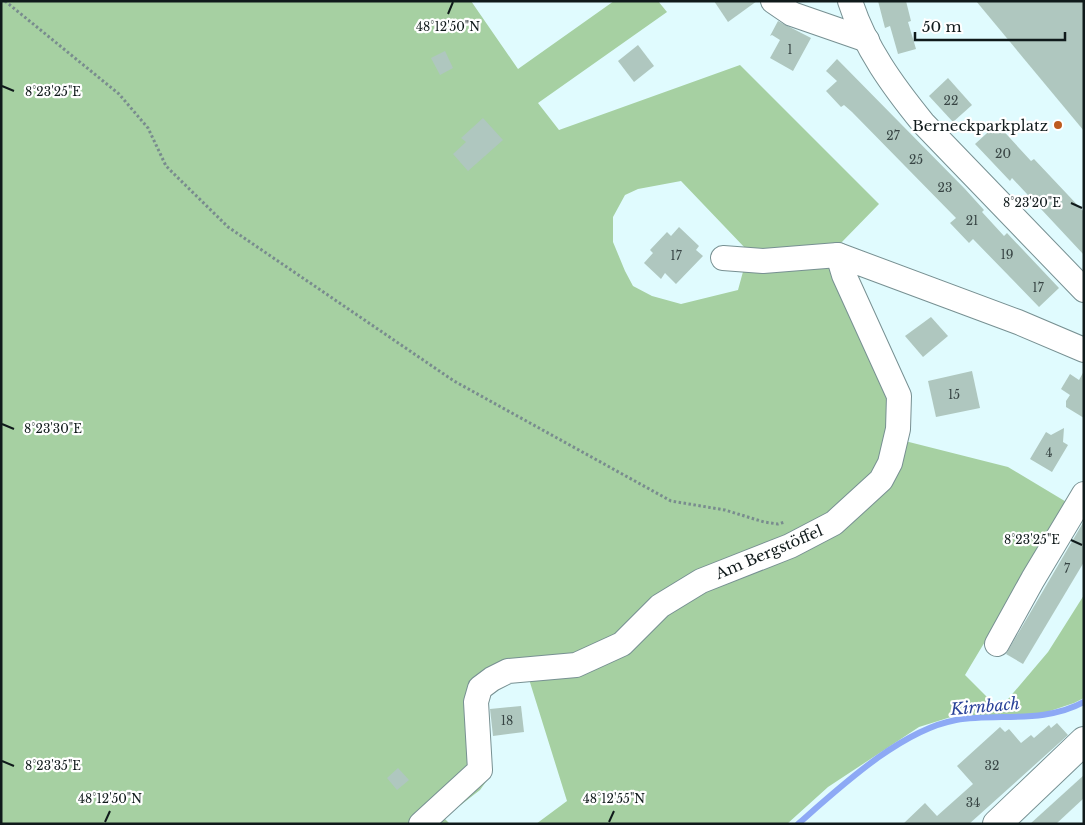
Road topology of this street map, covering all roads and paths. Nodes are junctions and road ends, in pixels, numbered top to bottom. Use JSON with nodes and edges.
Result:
{"nodes":[{"id":1,"x":5,"y":1,"type":"edge"},
{"id":2,"x":773,"y":1,"type":"edge"},
{"id":3,"x":850,"y":1,"type":"edge"},
{"id":4,"x":867,"y":40,"type":"junction"},
{"id":5,"x":838,"y":255,"type":"junction"},
{"id":6,"x":723,"y":258,"type":"dead end"},
{"id":7,"x":1084,"y":290,"type":"edge"},
{"id":8,"x":1084,"y":350,"type":"edge"},
{"id":9,"x":1084,"y":494,"type":"edge"},
{"id":10,"x":786,"y":522,"type":"dead end"},
{"id":11,"x":997,"y":644,"type":"dead end"},
{"id":12,"x":1084,"y":741,"type":"edge"},
{"id":13,"x":421,"y":824,"type":"edge"},
{"id":14,"x":997,"y":824,"type":"edge"}],
"edges":[{"from":1,"to":10,"type":"path"},
{"from":2,"to":4,"type":"street"},
{"from":3,"to":4,"type":"street"},
{"from":4,"to":7,"type":"street"},
{"from":5,"to":6,"type":"street"},
{"from":5,"to":8,"type":"street"},
{"from":5,"to":13,"type":"street","name":"Am Bergstöffel"},
{"from":9,"to":11,"type":"street"},
{"from":12,"to":14,"type":"main road"}]}
